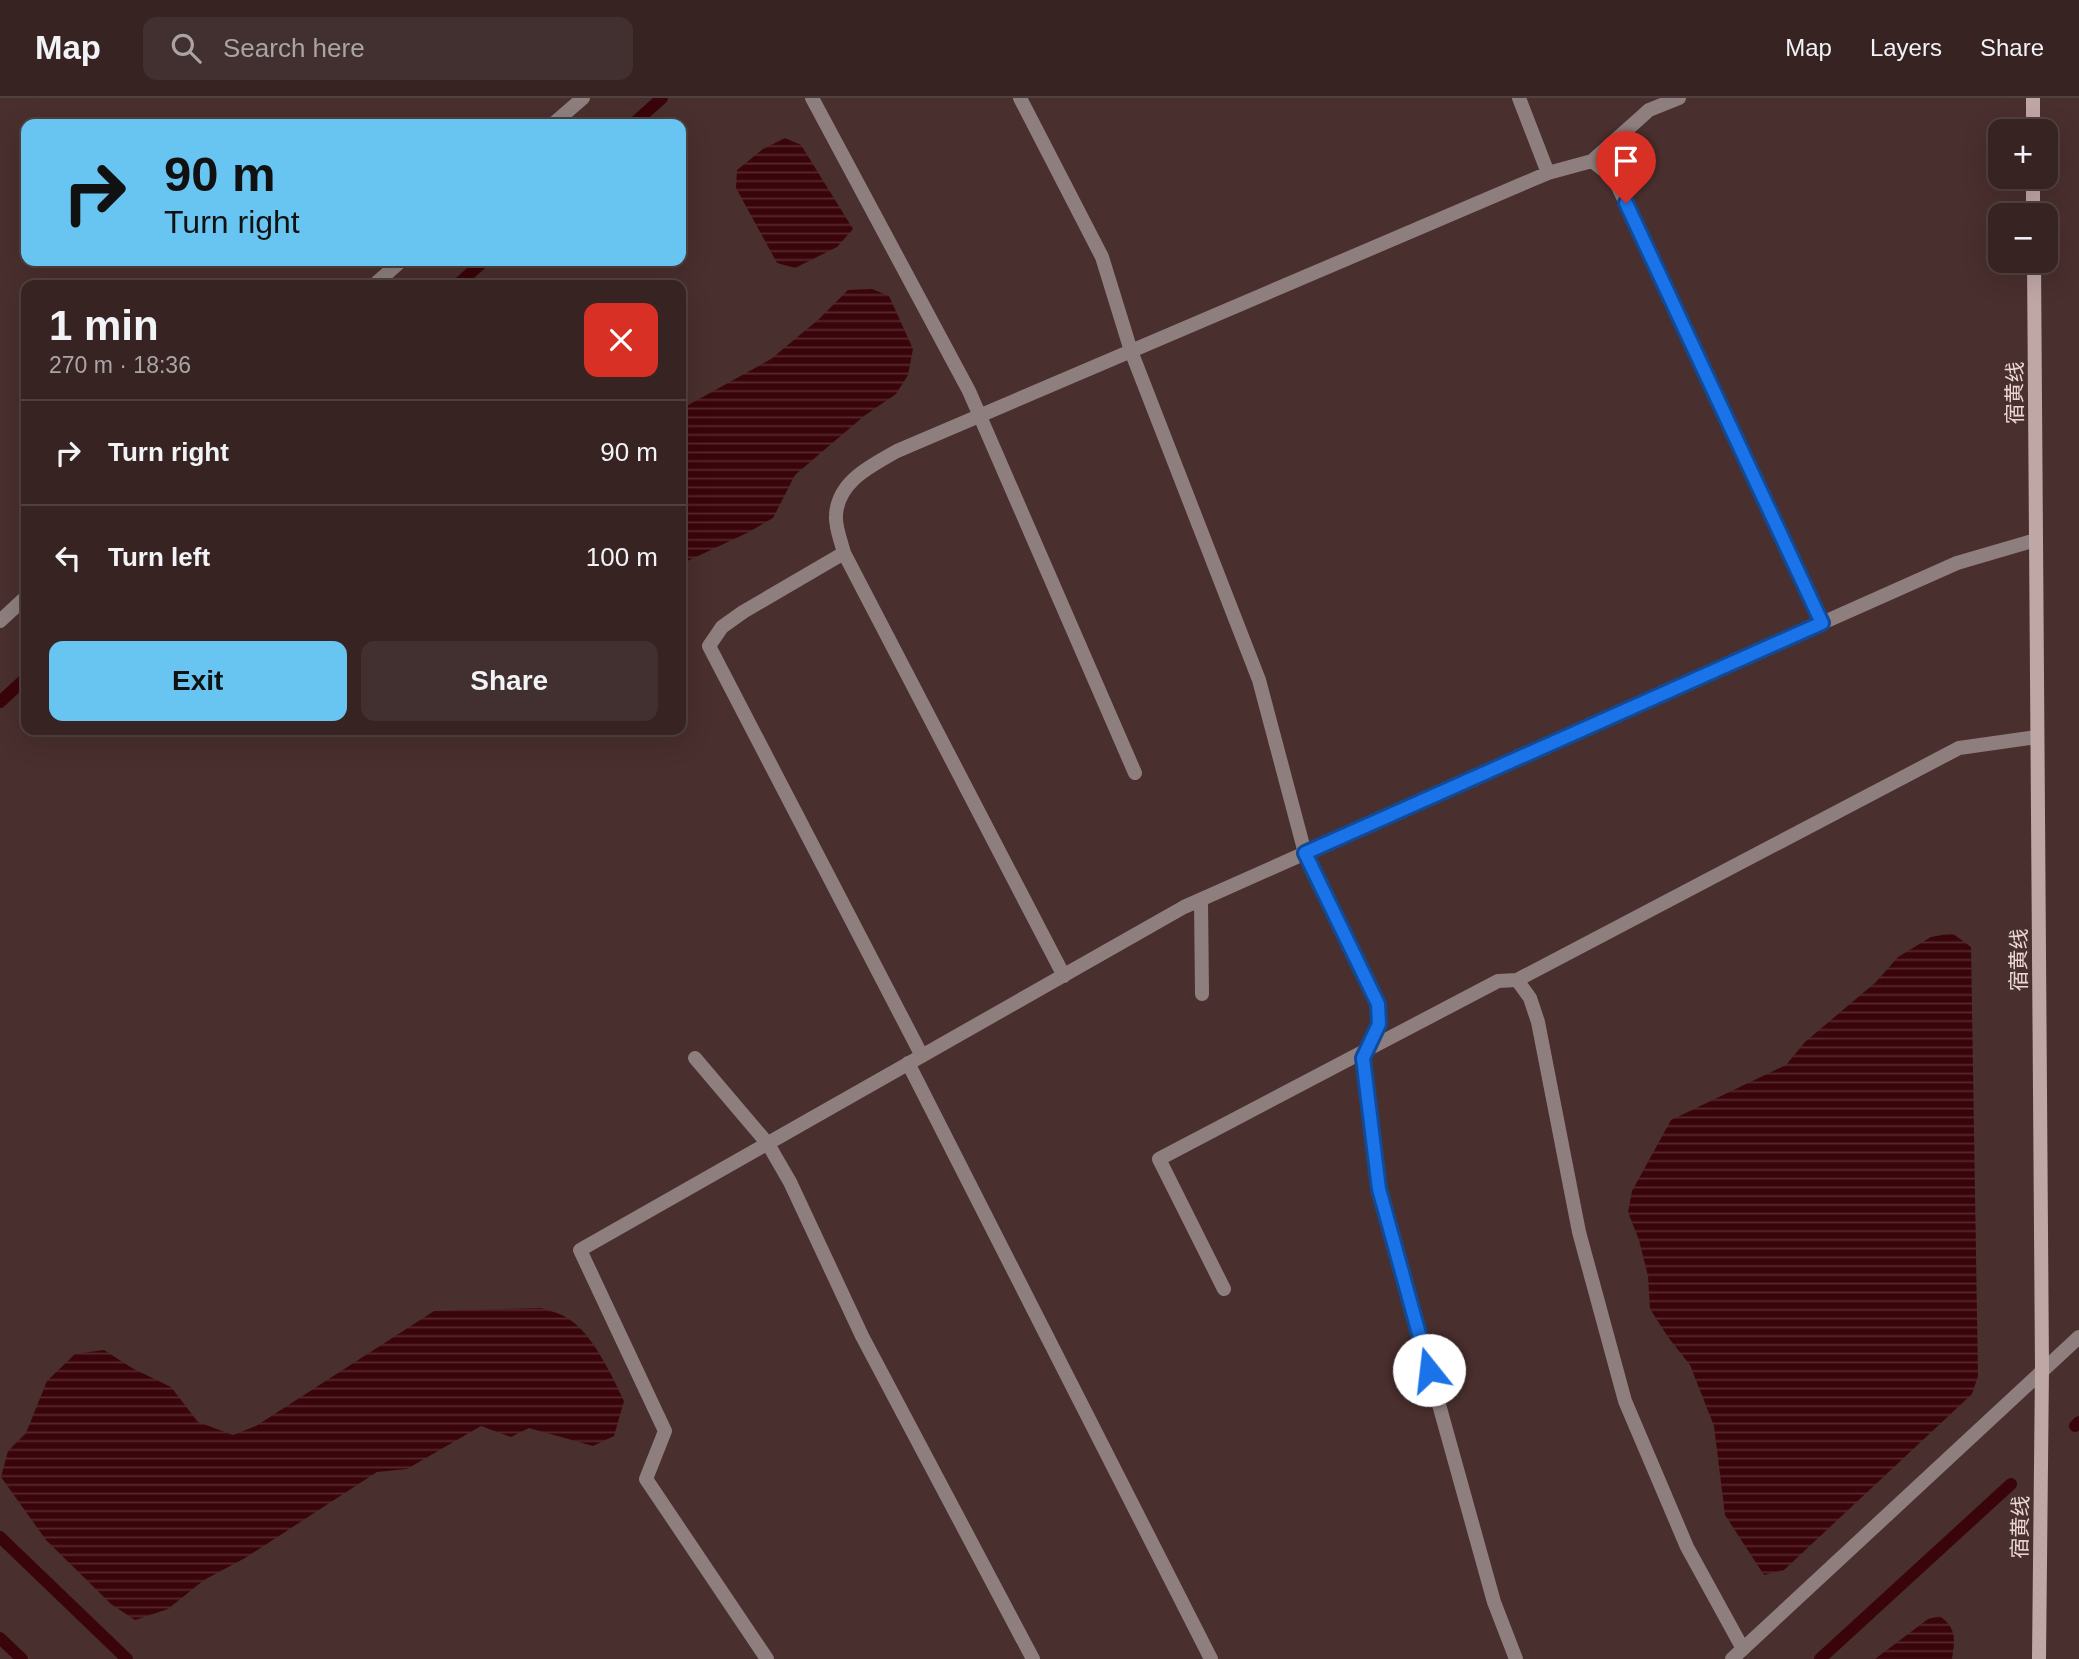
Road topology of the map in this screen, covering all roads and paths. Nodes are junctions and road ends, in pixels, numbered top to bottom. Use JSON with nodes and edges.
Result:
{"nodes":[{"id":1,"x":583,"y":98,"type":"edge"},
{"id":2,"x":812,"y":98,"type":"edge"},
{"id":3,"x":1020,"y":98,"type":"edge"},
{"id":4,"x":1519,"y":98,"type":"edge"},
{"id":5,"x":1679,"y":98,"type":"edge"},
{"id":6,"x":2033,"y":98,"type":"edge"},
{"id":7,"x":559,"y":119,"type":"edge"},
{"id":8,"x":2033,"y":119,"type":"edge"},
{"id":9,"x":1592,"y":161,"type":"junction"},
{"id":10,"x":1548,"y":173,"type":"junction"},
{"id":11,"x":395,"y":266,"type":"edge"},
{"id":12,"x":2034,"y":273,"type":"edge"},
{"id":13,"x":380,"y":280,"type":"edge"},
{"id":14,"x":1131,"y":351,"type":"junction"},
{"id":15,"x":980,"y":416,"type":"junction"},
{"id":16,"x":2036,"y":540,"type":"junction"},
{"id":17,"x":844,"y":553,"type":"junction"},
{"id":18,"x":21,"y":602,"type":"edge"},
{"id":19,"x":0,"y":621,"type":"edge"},
{"id":20,"x":1822,"y":623,"type":"junction"},
{"id":21,"x":2037,"y":737,"type":"junction"},
{"id":22,"x":1135,"y":773,"type":"dead end"},
{"id":23,"x":1305,"y":853,"type":"junction"},
{"id":24,"x":1201,"y":900,"type":"junction"},
{"id":25,"x":1064,"y":976,"type":"junction"},
{"id":26,"x":1517,"y":980,"type":"junction"},
{"id":27,"x":1202,"y":994,"type":"dead end"},
{"id":28,"x":1367,"y":1050,"type":"junction"},
{"id":29,"x":922,"y":1056,"type":"junction"},
{"id":30,"x":695,"y":1058,"type":"dead end"},
{"id":31,"x":908,"y":1063,"type":"junction"},
{"id":32,"x":768,"y":1144,"type":"junction"},
{"id":33,"x":1224,"y":1289,"type":"dead end"},
{"id":34,"x":2079,"y":1336,"type":"edge"},
{"id":35,"x":2042,"y":1369,"type":"junction"},
{"id":36,"x":1738,"y":1654,"type":"edge"},
{"id":37,"x":767,"y":1659,"type":"edge"},
{"id":38,"x":1033,"y":1659,"type":"edge"},
{"id":39,"x":1211,"y":1659,"type":"edge"},
{"id":40,"x":1516,"y":1659,"type":"edge"},
{"id":41,"x":2039,"y":1659,"type":"edge"}],
"edges":[{"from":1,"to":7,"type":"street"},
{"from":2,"to":15,"type":"street"},
{"from":3,"to":14,"type":"street"},
{"from":4,"to":10,"type":"street"},
{"from":5,"to":9,"type":"street"},
{"from":6,"to":8,"type":"main road"},
{"from":9,"to":10,"type":"street"},
{"from":9,"to":20,"type":"street"},
{"from":10,"to":14,"type":"street"},
{"from":11,"to":13,"type":"street"},
{"from":12,"to":16,"type":"main road","name":"宿黄线"},
{"from":14,"to":15,"type":"street"},
{"from":14,"to":23,"type":"street"},
{"from":15,"to":17,"type":"street"},
{"from":15,"to":22,"type":"street"},
{"from":16,"to":20,"type":"street"},
{"from":16,"to":21,"type":"main road","name":"宿黄线"},
{"from":17,"to":25,"type":"street"},
{"from":17,"to":29,"type":"street"},
{"from":18,"to":19,"type":"street"},
{"from":20,"to":23,"type":"street"},
{"from":21,"to":26,"type":"street"},
{"from":21,"to":35,"type":"main road","name":"宿黄线"},
{"from":23,"to":24,"type":"street"},
{"from":23,"to":28,"type":"street"},
{"from":24,"to":25,"type":"street"},
{"from":24,"to":27,"type":"street"},
{"from":25,"to":29,"type":"street"},
{"from":26,"to":28,"type":"street"},
{"from":26,"to":36,"type":"street"},
{"from":28,"to":33,"type":"street"},
{"from":28,"to":40,"type":"street"},
{"from":29,"to":31,"type":"street"},
{"from":30,"to":32,"type":"street"},
{"from":31,"to":32,"type":"street"},
{"from":31,"to":39,"type":"street"},
{"from":32,"to":37,"type":"street"},
{"from":32,"to":38,"type":"street"},
{"from":34,"to":35,"type":"street"},
{"from":35,"to":36,"type":"street"},
{"from":35,"to":41,"type":"main road","name":"宿黄线"}]}
